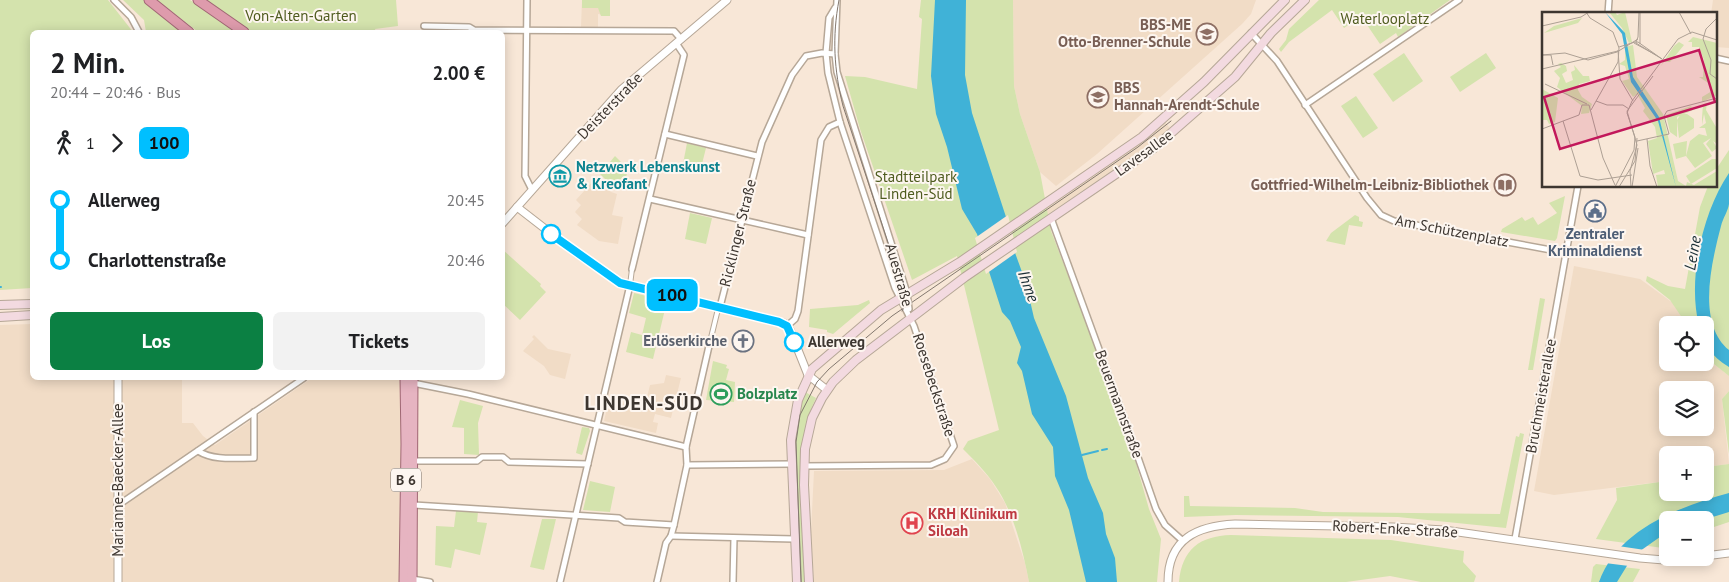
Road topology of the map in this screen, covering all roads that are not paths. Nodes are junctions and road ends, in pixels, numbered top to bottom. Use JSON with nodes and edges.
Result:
{"nodes":[{"id":1,"x":114,"y":0,"type":"edge"},
{"id":2,"x":149,"y":0,"type":"edge"},
{"id":3,"x":198,"y":0,"type":"edge"},
{"id":4,"x":527,"y":0,"type":"edge"},
{"id":5,"x":727,"y":0,"type":"edge"},
{"id":6,"x":838,"y":0,"type":"edge"},
{"id":7,"x":1285,"y":0,"type":"edge"},
{"id":8,"x":1305,"y":0,"type":"edge"},
{"id":9,"x":1460,"y":0,"type":"edge"},
{"id":10,"x":835,"y":8,"type":"junction"},
{"id":11,"x":424,"y":26,"type":"dead end"},
{"id":12,"x":138,"y":30,"type":"edge"},
{"id":13,"x":186,"y":30,"type":"edge"},
{"id":14,"x":241,"y":30,"type":"edge"},
{"id":15,"x":473,"y":30,"type":"edge"},
{"id":16,"x":505,"y":30,"type":"edge"},
{"id":17,"x":526,"y":30,"type":"junction"},
{"id":18,"x":1251,"y":33,"type":"junction"},
{"id":19,"x":679,"y":41,"type":"junction"},
{"id":20,"x":1262,"y":45,"type":"junction"},
{"id":21,"x":826,"y":53,"type":"junction"},
{"id":22,"x":835,"y":54,"type":"junction"},
{"id":23,"x":1716,"y":58,"type":"edge"},
{"id":24,"x":1729,"y":61,"type":"edge"},
{"id":25,"x":1305,"y":105,"type":"junction"},
{"id":26,"x":840,"y":122,"type":"junction"},
{"id":27,"x":666,"y":134,"type":"junction"},
{"id":28,"x":757,"y":156,"type":"junction"},
{"id":29,"x":1578,"y":188,"type":"edge"},
{"id":30,"x":532,"y":190,"type":"junction"},
{"id":31,"x":650,"y":199,"type":"junction"},
{"id":32,"x":517,"y":207,"type":"junction"},
{"id":33,"x":1050,"y":218,"type":"junction"},
{"id":34,"x":741,"y":221,"type":"junction"},
{"id":35,"x":505,"y":222,"type":"edge"},
{"id":36,"x":808,"y":235,"type":"junction"},
{"id":37,"x":1567,"y":254,"type":"junction"},
{"id":38,"x":632,"y":269,"type":"joint"},
{"id":39,"x":630,"y":285,"type":"junction"},
{"id":40,"x":903,"y":295,"type":"junction"},
{"id":41,"x":30,"y":304,"type":"edge"},
{"id":42,"x":0,"y":305,"type":"edge"},
{"id":43,"x":720,"y":307,"type":"junction"},
{"id":44,"x":30,"y":315,"type":"edge"},
{"id":45,"x":0,"y":317,"type":"edge"},
{"id":46,"x":910,"y":317,"type":"junction"},
{"id":47,"x":787,"y":326,"type":"junction"},
{"id":48,"x":709,"y":346,"type":"joint"},
{"id":49,"x":808,"y":375,"type":"junction"},
{"id":50,"x":118,"y":380,"type":"edge"},
{"id":51,"x":296,"y":380,"type":"edge"},
{"id":52,"x":405,"y":380,"type":"edge"},
{"id":53,"x":413,"y":380,"type":"edge"},
{"id":54,"x":827,"y":390,"type":"junction"},
{"id":55,"x":254,"y":412,"type":"junction"},
{"id":56,"x":597,"y":425,"type":"junction"},
{"id":57,"x":686,"y":447,"type":"junction"},
{"id":58,"x":198,"y":451,"type":"junction"},
{"id":59,"x":414,"y":461,"type":"junction"},
{"id":60,"x":588,"y":464,"type":"junction"},
{"id":61,"x":791,"y":464,"type":"junction"},
{"id":62,"x":687,"y":465,"type":"junction"},
{"id":63,"x":804,"y":466,"type":"junction"},
{"id":64,"x":118,"y":506,"type":"junction"},
{"id":65,"x":414,"y":506,"type":"junction"},
{"id":66,"x":575,"y":516,"type":"junction"},
{"id":67,"x":674,"y":525,"type":"junction"},
{"id":68,"x":671,"y":536,"type":"junction"},
{"id":69,"x":734,"y":538,"type":"junction"},
{"id":70,"x":794,"y":538,"type":"junction"},
{"id":71,"x":1515,"y":539,"type":"junction"},
{"id":72,"x":1183,"y":542,"type":"junction"},
{"id":73,"x":1729,"y":553,"type":"edge"},
{"id":74,"x":1714,"y":555,"type":"edge"},
{"id":75,"x":1659,"y":560,"type":"edge"},
{"id":76,"x":409,"y":581,"type":"edge"},
{"id":77,"x":118,"y":582,"type":"edge"},
{"id":78,"x":430,"y":582,"type":"edge"},
{"id":79,"x":560,"y":582,"type":"edge"},
{"id":80,"x":657,"y":582,"type":"edge"},
{"id":81,"x":734,"y":582,"type":"edge"},
{"id":82,"x":797,"y":582,"type":"edge"},
{"id":83,"x":809,"y":582,"type":"edge"},
{"id":84,"x":1168,"y":582,"type":"edge"}],
"edges":[{"from":1,"to":12,"type":"street"},
{"from":2,"to":13,"type":"highway"},
{"from":3,"to":14,"type":"highway"},
{"from":4,"to":17,"type":"street"},
{"from":5,"to":19,"type":"street","name":"Deisterstraße"},
{"from":6,"to":10,"type":"street"},
{"from":7,"to":18,"type":"main road","name":"Lavesallee"},
{"from":8,"to":20,"type":"main road","name":"Lavesallee"},
{"from":9,"to":25,"type":"street"},
{"from":10,"to":21,"type":"street"},
{"from":10,"to":22,"type":"street"},
{"from":11,"to":15,"type":"street"},
{"from":16,"to":17,"type":"street"},
{"from":17,"to":19,"type":"street"},
{"from":17,"to":30,"type":"street"},
{"from":18,"to":20,"type":"street","name":"Am Schützenplatz"},
{"from":18,"to":40,"type":"main road","name":"Lavesallee"},
{"from":19,"to":27,"type":"street"},
{"from":19,"to":30,"type":"street","name":"Deisterstraße"},
{"from":20,"to":25,"type":"street","name":"Am Schützenplatz"},
{"from":20,"to":33,"type":"main road","name":"Lavesallee"},
{"from":21,"to":22,"type":"street","name":"Ricklinger Straße"},
{"from":21,"to":26,"type":"street","name":"Auestraße"},
{"from":21,"to":28,"type":"street","name":"Ricklinger Straße"},
{"from":22,"to":40,"type":"street","name":"Auestraße"},
{"from":23,"to":24,"type":"street"},
{"from":25,"to":37,"type":"street","name":"Am Schützenplatz"},
{"from":26,"to":36,"type":"street"},
{"from":26,"to":40,"type":"street","name":"Auestraße"},
{"from":27,"to":28,"type":"street"},
{"from":27,"to":31,"type":"street"},
{"from":28,"to":34,"type":"street","name":"Ricklinger Straße"},
{"from":29,"to":37,"type":"street","name":"Bruchmeisterallee"},
{"from":30,"to":32,"type":"street","name":"Deisterstraße"},
{"from":31,"to":34,"type":"street"},
{"from":31,"to":38,"type":"street"},
{"from":32,"to":35,"type":"street","name":"Deisterstraße"},
{"from":32,"to":39,"type":"street"},
{"from":33,"to":46,"type":"main road","name":"Lavesallee"},
{"from":33,"to":72,"type":"street","name":"Beuermannstraße"},
{"from":34,"to":36,"type":"street"},
{"from":34,"to":43,"type":"street","name":"Ricklinger Straße"},
{"from":36,"to":47,"type":"street"},
{"from":37,"to":71,"type":"street","name":"Bruchmeisterallee"},
{"from":38,"to":39,"type":"street"},
{"from":39,"to":43,"type":"street"},
{"from":39,"to":56,"type":"street"},
{"from":40,"to":46,"type":"street","name":"Auestraße"},
{"from":40,"to":49,"type":"main road"},
{"from":41,"to":42,"type":"main road"},
{"from":43,"to":47,"type":"street"},
{"from":43,"to":48,"type":"street","name":"Ricklinger Straße"},
{"from":44,"to":45,"type":"main road"},
{"from":46,"to":54,"type":"main road"},
{"from":46,"to":63,"type":"street","name":"Roesebeckstraße"},
{"from":47,"to":49,"type":"street"},
{"from":48,"to":57,"type":"street","name":"Ricklinger Straße"},
{"from":49,"to":54,"type":"street"},
{"from":49,"to":61,"type":"main road"},
{"from":50,"to":64,"type":"street","name":"Marianne-Baecker-Allee"},
{"from":51,"to":55,"type":"street"},
{"from":52,"to":76,"type":"main road","number":"B 6"},
{"from":53,"to":56,"type":"street"},
{"from":53,"to":59,"type":"main road","number":"B 6"},
{"from":54,"to":63,"type":"main road"},
{"from":55,"to":58,"type":"street"},
{"from":55,"to":58,"type":"street"},
{"from":56,"to":57,"type":"street"},
{"from":56,"to":60,"type":"street"},
{"from":57,"to":62,"type":"street","name":"Ricklinger Straße"},
{"from":58,"to":64,"type":"street"},
{"from":59,"to":60,"type":"street"},
{"from":59,"to":65,"type":"main road","number":"B 6"},
{"from":60,"to":66,"type":"street"},
{"from":61,"to":62,"type":"street"},
{"from":61,"to":70,"type":"main road"},
{"from":62,"to":67,"type":"street","name":"Ricklinger Straße"},
{"from":63,"to":83,"type":"main road"},
{"from":64,"to":77,"type":"street","name":"Marianne-Baecker-Allee"},
{"from":65,"to":66,"type":"street"},
{"from":65,"to":76,"type":"main road","number":"B 6"},
{"from":66,"to":67,"type":"street"},
{"from":66,"to":79,"type":"street"},
{"from":67,"to":68,"type":"street","name":"Ricklinger Straße"},
{"from":68,"to":69,"type":"street"},
{"from":68,"to":80,"type":"street","name":"Ricklinger Straße"},
{"from":69,"to":70,"type":"street"},
{"from":69,"to":81,"type":"street"},
{"from":70,"to":82,"type":"main road"},
{"from":71,"to":72,"type":"street","name":"Robert-Enke-Straße"},
{"from":71,"to":75,"type":"street","name":"Robert-Enke-Straße"},
{"from":72,"to":84,"type":"street"},
{"from":73,"to":74,"type":"street"},
{"from":76,"to":78,"type":"street"}]}
